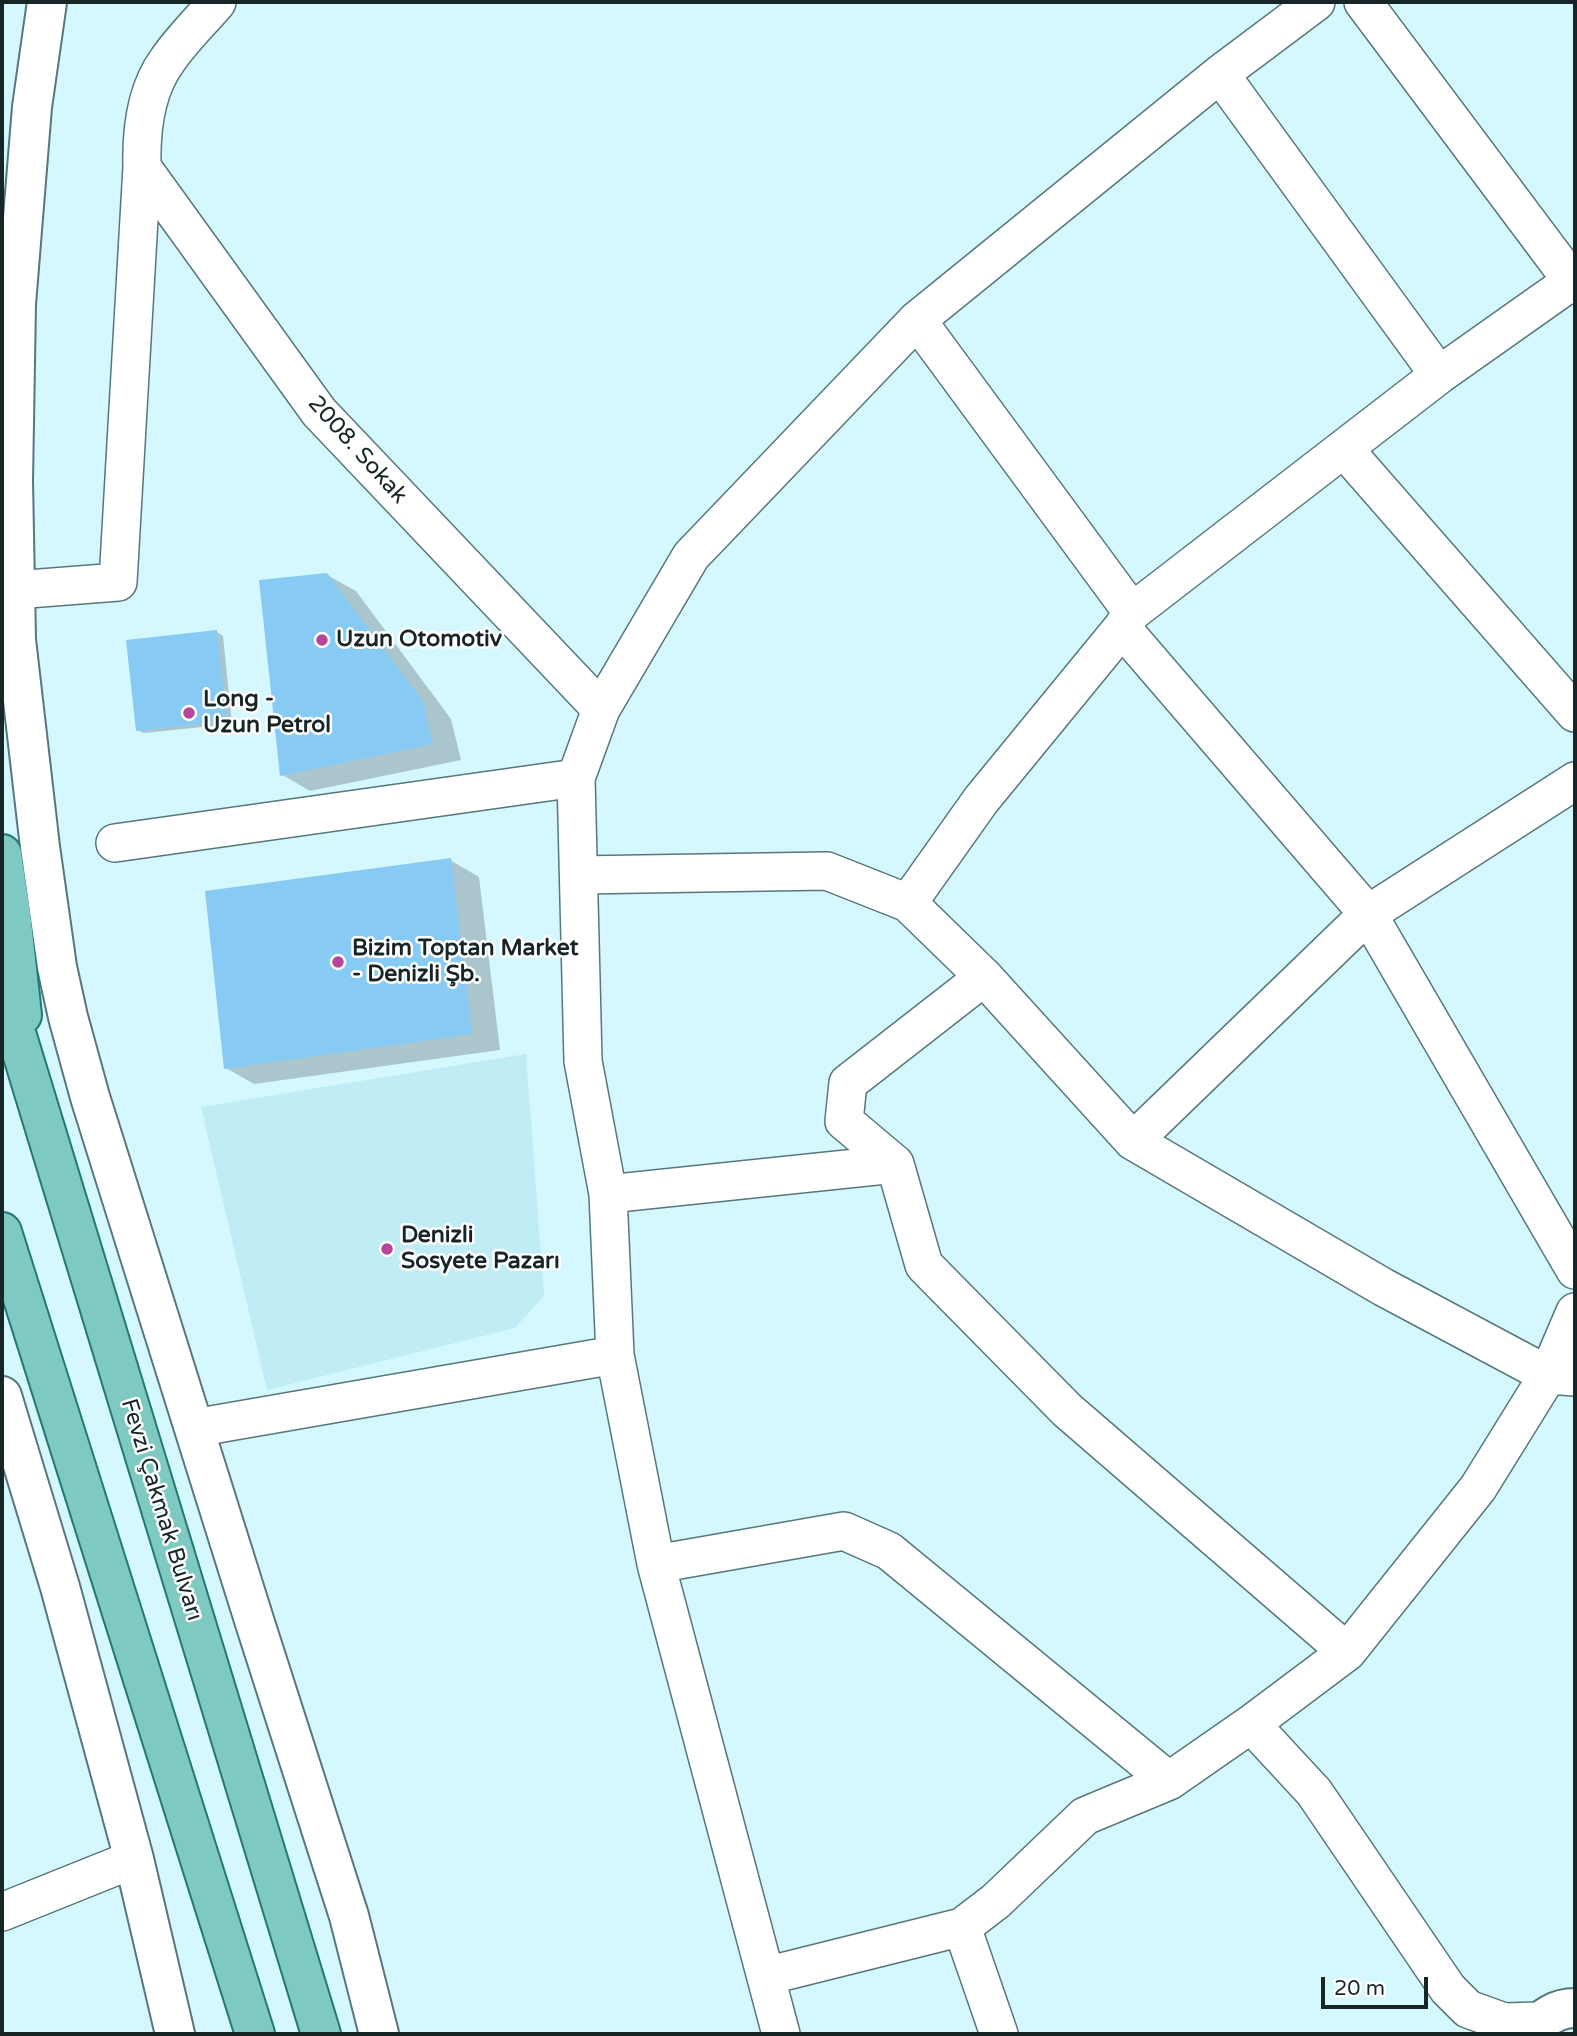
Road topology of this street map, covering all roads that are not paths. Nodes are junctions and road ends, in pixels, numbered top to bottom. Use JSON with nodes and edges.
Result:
{"nodes":[{"id":1,"x":47,"y":2,"type":"edge"},
{"id":2,"x":218,"y":2,"type":"edge"},
{"id":3,"x":1316,"y":2,"type":"edge"},
{"id":4,"x":1363,"y":2,"type":"edge"},
{"id":5,"x":1220,"y":74,"type":"junction"},
{"id":6,"x":142,"y":167,"type":"junction"},
{"id":7,"x":1574,"y":283,"type":"edge"},
{"id":8,"x":917,"y":320,"type":"junction"},
{"id":9,"x":1439,"y":375,"type":"junction"},
{"id":10,"x":1344,"y":449,"type":"junction"},
{"id":11,"x":15,"y":590,"type":"junction"},
{"id":12,"x":1127,"y":620,"type":"junction"},
{"id":13,"x":601,"y":709,"type":"junction"},
{"id":14,"x":1575,"y":713,"type":"edge"},
{"id":15,"x":576,"y":778,"type":"junction"},
{"id":16,"x":1575,"y":781,"type":"edge"},
{"id":17,"x":115,"y":843,"type":"dead end"},
{"id":18,"x":2,"y":845,"type":"edge"},
{"id":19,"x":2,"y":854,"type":"edge"},
{"id":20,"x":579,"y":875,"type":"junction"},
{"id":21,"x":908,"y":903,"type":"junction"},
{"id":22,"x":1368,"y":914,"type":"junction"},
{"id":23,"x":984,"y":976,"type":"junction"},
{"id":24,"x":2,"y":987,"type":"edge"},
{"id":25,"x":68,"y":1017,"type":"junction"},
{"id":26,"x":1133,"y":1141,"type":"junction"},
{"id":27,"x":52,"y":1154,"type":"junction"},
{"id":28,"x":895,"y":1164,"type":"junction"},
{"id":29,"x":608,"y":1194,"type":"junction"},
{"id":30,"x":3,"y":1232,"type":"edge"},
{"id":31,"x":1575,"y":1270,"type":"edge"},
{"id":32,"x":1575,"y":1312,"type":"edge"},
{"id":33,"x":615,"y":1355,"type":"junction"},
{"id":34,"x":1562,"y":1376,"type":"edge"},
{"id":35,"x":2,"y":1396,"type":"edge"},
{"id":36,"x":194,"y":1428,"type":"junction"},
{"id":37,"x":656,"y":1564,"type":"junction"},
{"id":38,"x":1347,"y":1652,"type":"junction"},
{"id":39,"x":1251,"y":1724,"type":"junction"},
{"id":40,"x":1169,"y":1780,"type":"junction"},
{"id":41,"x":134,"y":1859,"type":"junction"},
{"id":42,"x":2,"y":1912,"type":"edge"},
{"id":43,"x":962,"y":1927,"type":"junction"},
{"id":44,"x":766,"y":1976,"type":"junction"},
{"id":45,"x":1548,"y":2018,"type":"edge"},
{"id":46,"x":175,"y":2034,"type":"edge"},
{"id":47,"x":255,"y":2034,"type":"edge"},
{"id":48,"x":321,"y":2034,"type":"edge"},
{"id":49,"x":379,"y":2034,"type":"edge"},
{"id":50,"x":780,"y":2034,"type":"edge"},
{"id":51,"x":999,"y":2034,"type":"edge"}],
"edges":[{"from":1,"to":11,"type":"main road"},
{"from":2,"to":6,"type":"street"},
{"from":3,"to":5,"type":"street"},
{"from":4,"to":7,"type":"street"},
{"from":5,"to":8,"type":"street"},
{"from":5,"to":9,"type":"street"},
{"from":6,"to":11,"type":"street"},
{"from":6,"to":13,"type":"street","name":"2008. Sokak"},
{"from":7,"to":9,"type":"street"},
{"from":8,"to":12,"type":"street"},
{"from":8,"to":13,"type":"street"},
{"from":9,"to":10,"type":"street"},
{"from":10,"to":12,"type":"street"},
{"from":10,"to":14,"type":"street"},
{"from":11,"to":25,"type":"main road"},
{"from":12,"to":21,"type":"street"},
{"from":12,"to":22,"type":"street"},
{"from":13,"to":15,"type":"street"},
{"from":15,"to":17,"type":"street"},
{"from":15,"to":20,"type":"street"},
{"from":16,"to":22,"type":"street"},
{"from":18,"to":25,"type":"main road"},
{"from":19,"to":27,"type":"main road"},
{"from":20,"to":21,"type":"street"},
{"from":20,"to":29,"type":"street"},
{"from":21,"to":23,"type":"street"},
{"from":22,"to":26,"type":"street"},
{"from":22,"to":31,"type":"street"},
{"from":23,"to":26,"type":"street"},
{"from":23,"to":28,"type":"street"},
{"from":24,"to":27,"type":"main road","name":"Fevzi Çakmak Bulvarı"},
{"from":25,"to":36,"type":"main road"},
{"from":26,"to":34,"type":"street"},
{"from":27,"to":48,"type":"main road","name":"Fevzi Çakmak Bulvarı"},
{"from":28,"to":29,"type":"street"},
{"from":28,"to":38,"type":"street"},
{"from":29,"to":33,"type":"street"},
{"from":30,"to":47,"type":"main road"},
{"from":32,"to":34,"type":"street"},
{"from":33,"to":36,"type":"street"},
{"from":33,"to":37,"type":"street"},
{"from":34,"to":38,"type":"street"},
{"from":35,"to":41,"type":"main road"},
{"from":36,"to":49,"type":"main road"},
{"from":37,"to":40,"type":"street"},
{"from":37,"to":44,"type":"street"},
{"from":38,"to":39,"type":"street"},
{"from":39,"to":40,"type":"street"},
{"from":39,"to":45,"type":"street"},
{"from":40,"to":43,"type":"street"},
{"from":41,"to":42,"type":"street"},
{"from":41,"to":46,"type":"main road"},
{"from":43,"to":44,"type":"street"},
{"from":43,"to":51,"type":"street"},
{"from":44,"to":50,"type":"street"}]}
